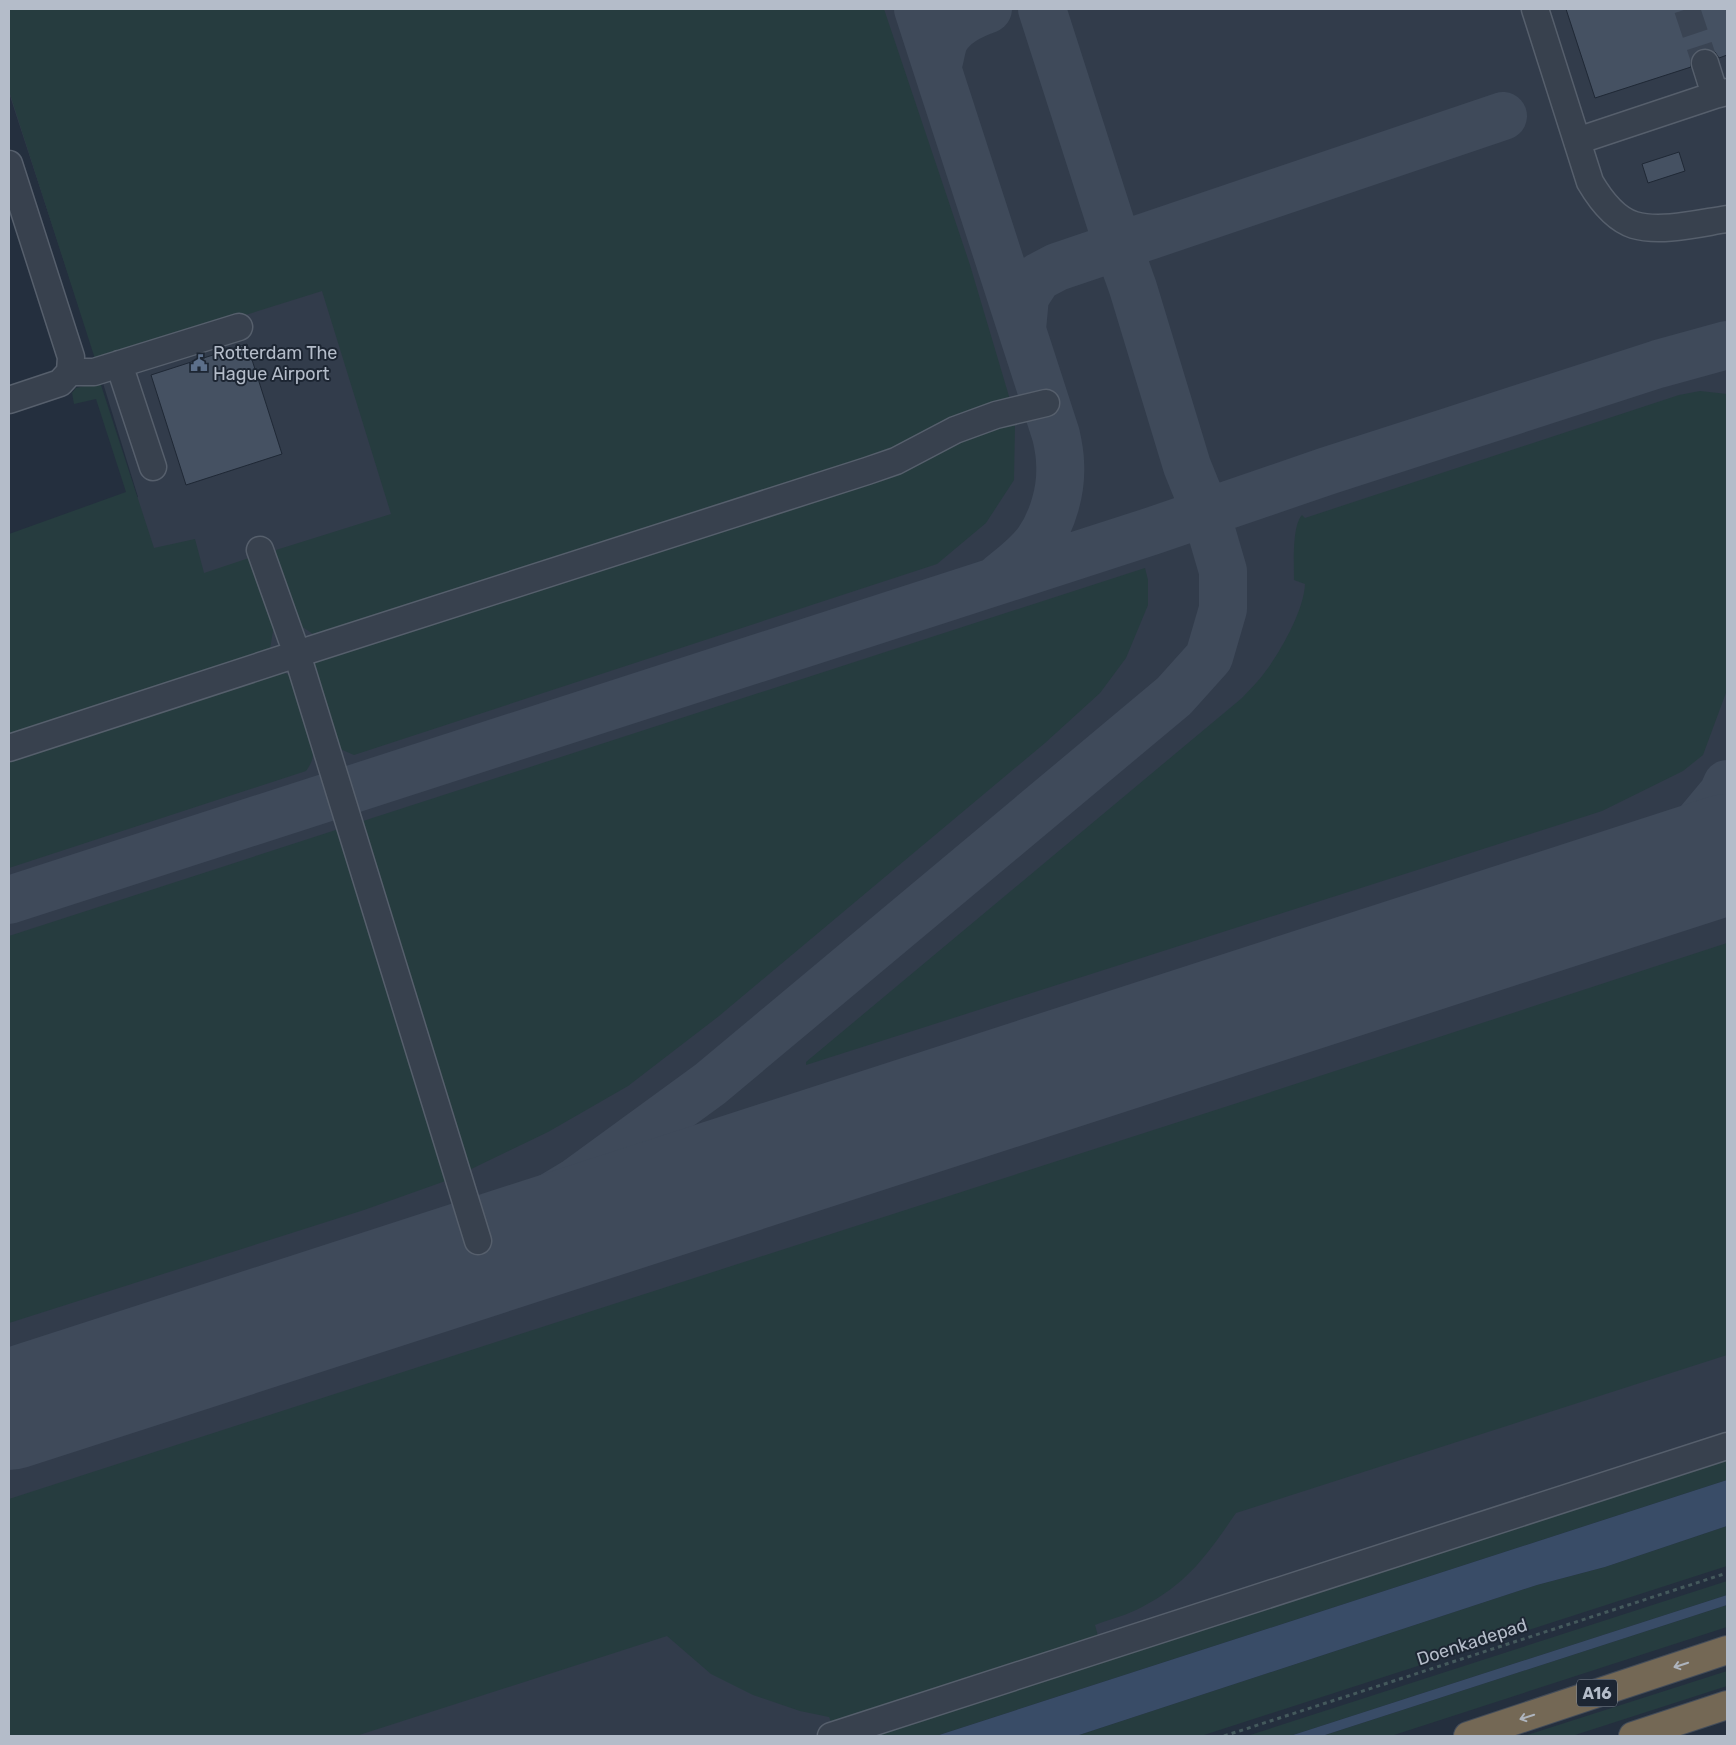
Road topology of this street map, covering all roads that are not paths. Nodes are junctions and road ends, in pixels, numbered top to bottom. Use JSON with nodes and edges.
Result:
{"nodes":[{"id":1,"x":1535,"y":9,"type":"edge"},
{"id":2,"x":1705,"y":62,"type":"tunnel mouth"},
{"id":3,"x":1721,"y":94,"type":"edge"},
{"id":4,"x":1577,"y":141,"type":"junction"},
{"id":5,"x":9,"y":164,"type":"edge"},
{"id":6,"x":1727,"y":218,"type":"edge"},
{"id":7,"x":239,"y":327,"type":"dead end"},
{"id":8,"x":119,"y":364,"type":"junction"},
{"id":9,"x":70,"y":372,"type":"junction"},
{"id":10,"x":9,"y":400,"type":"edge"},
{"id":11,"x":1046,"y":403,"type":"dead end"},
{"id":12,"x":154,"y":467,"type":"dead end"},
{"id":13,"x":260,"y":550,"type":"dead end"},
{"id":14,"x":297,"y":654,"type":"junction"},
{"id":15,"x":9,"y":748,"type":"edge"},
{"id":16,"x":478,"y":1241,"type":"dead end"},
{"id":17,"x":1727,"y":1446,"type":"edge"},
{"id":18,"x":1727,"y":1650,"type":"edge"},
{"id":19,"x":1727,"y":1705,"type":"edge"},
{"id":20,"x":1727,"y":1721,"type":"edge"},
{"id":21,"x":1638,"y":1735,"type":"edge"},
{"id":22,"x":831,"y":1736,"type":"edge"},
{"id":23,"x":1468,"y":1736,"type":"edge"}],
"edges":[{"from":1,"to":4,"type":"street"},
{"from":2,"to":3,"type":"street"},
{"from":3,"to":4,"type":"street"},
{"from":4,"to":6,"type":"street"},
{"from":5,"to":9,"type":"street"},
{"from":7,"to":8,"type":"street"},
{"from":8,"to":9,"type":"street"},
{"from":8,"to":12,"type":"street"},
{"from":9,"to":10,"type":"street"},
{"from":11,"to":14,"type":"street"},
{"from":13,"to":14,"type":"street"},
{"from":14,"to":15,"type":"street"},
{"from":14,"to":16,"type":"street"},
{"from":17,"to":22,"type":"street"},
{"from":18,"to":23,"type":"highway","number":"A16","one_way":true},
{"from":19,"to":21,"type":"highway"},
{"from":20,"to":21,"type":"highway"}]}
